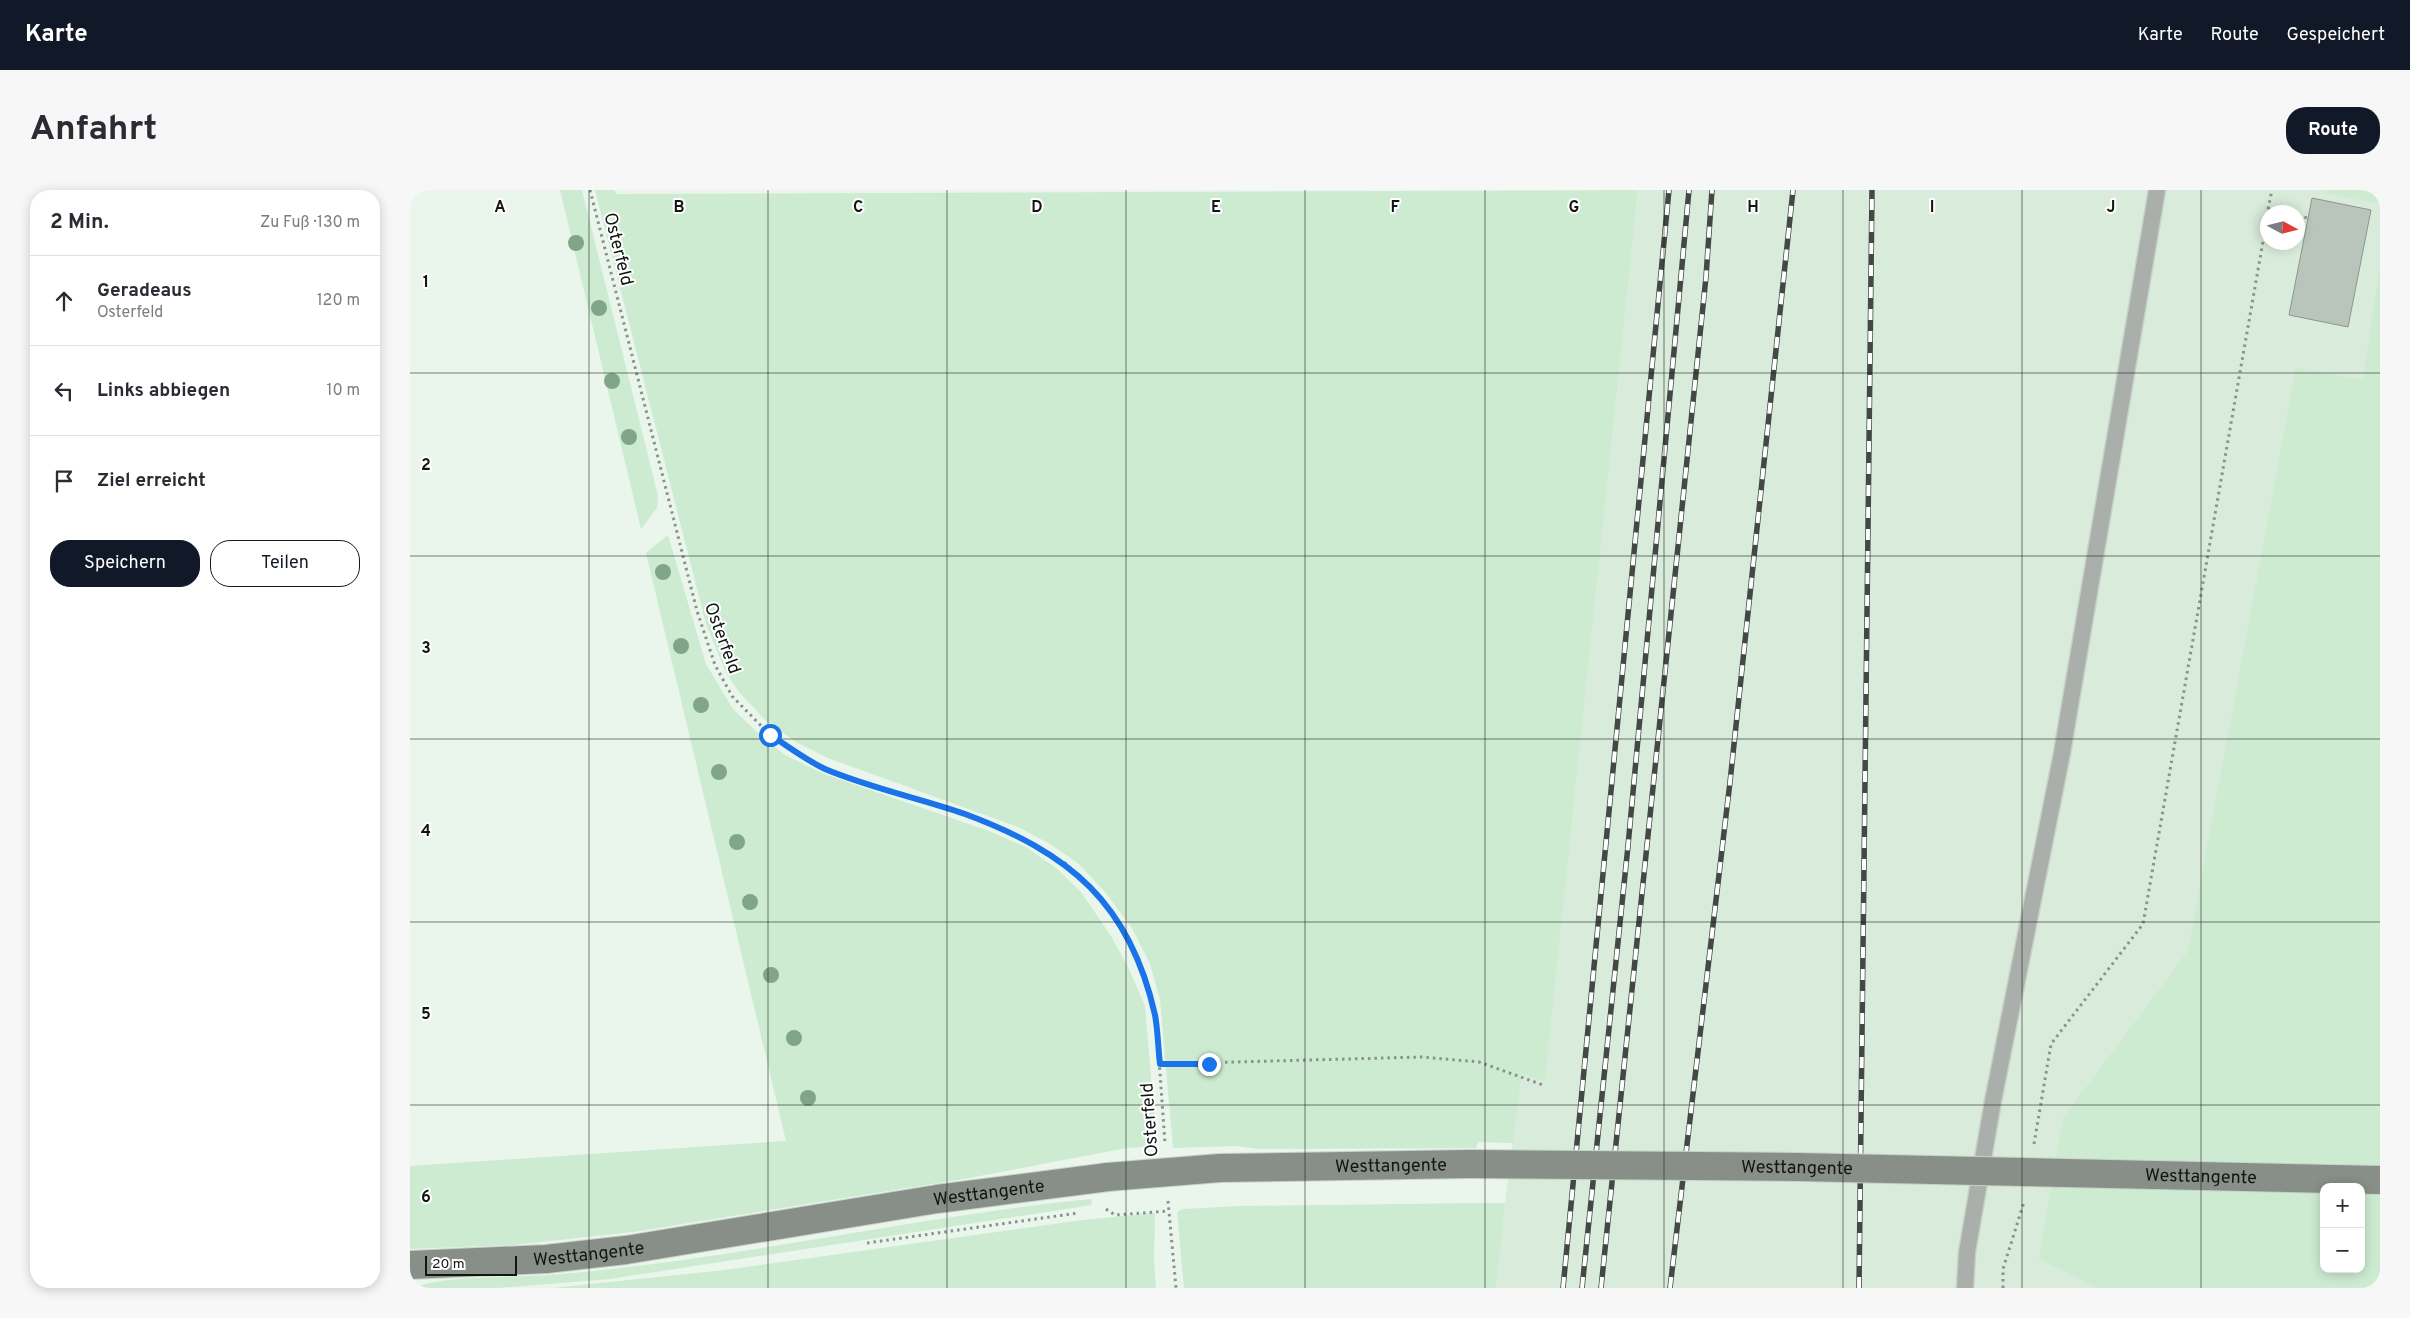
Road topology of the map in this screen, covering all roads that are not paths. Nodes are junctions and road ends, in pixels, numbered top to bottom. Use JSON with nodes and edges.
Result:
{"nodes":[{"id":1,"x":2157,"y":190,"type":"edge"},
{"id":2,"x":2380,"y":1180,"type":"edge"},
{"id":3,"x":410,"y":1265,"type":"edge"},
{"id":4,"x":1965,"y":1288,"type":"edge"}],
"edges":[{"from":1,"to":4,"type":"lane"},
{"from":2,"to":3,"type":"main road","name":"Westtangente","bridge":true}]}
